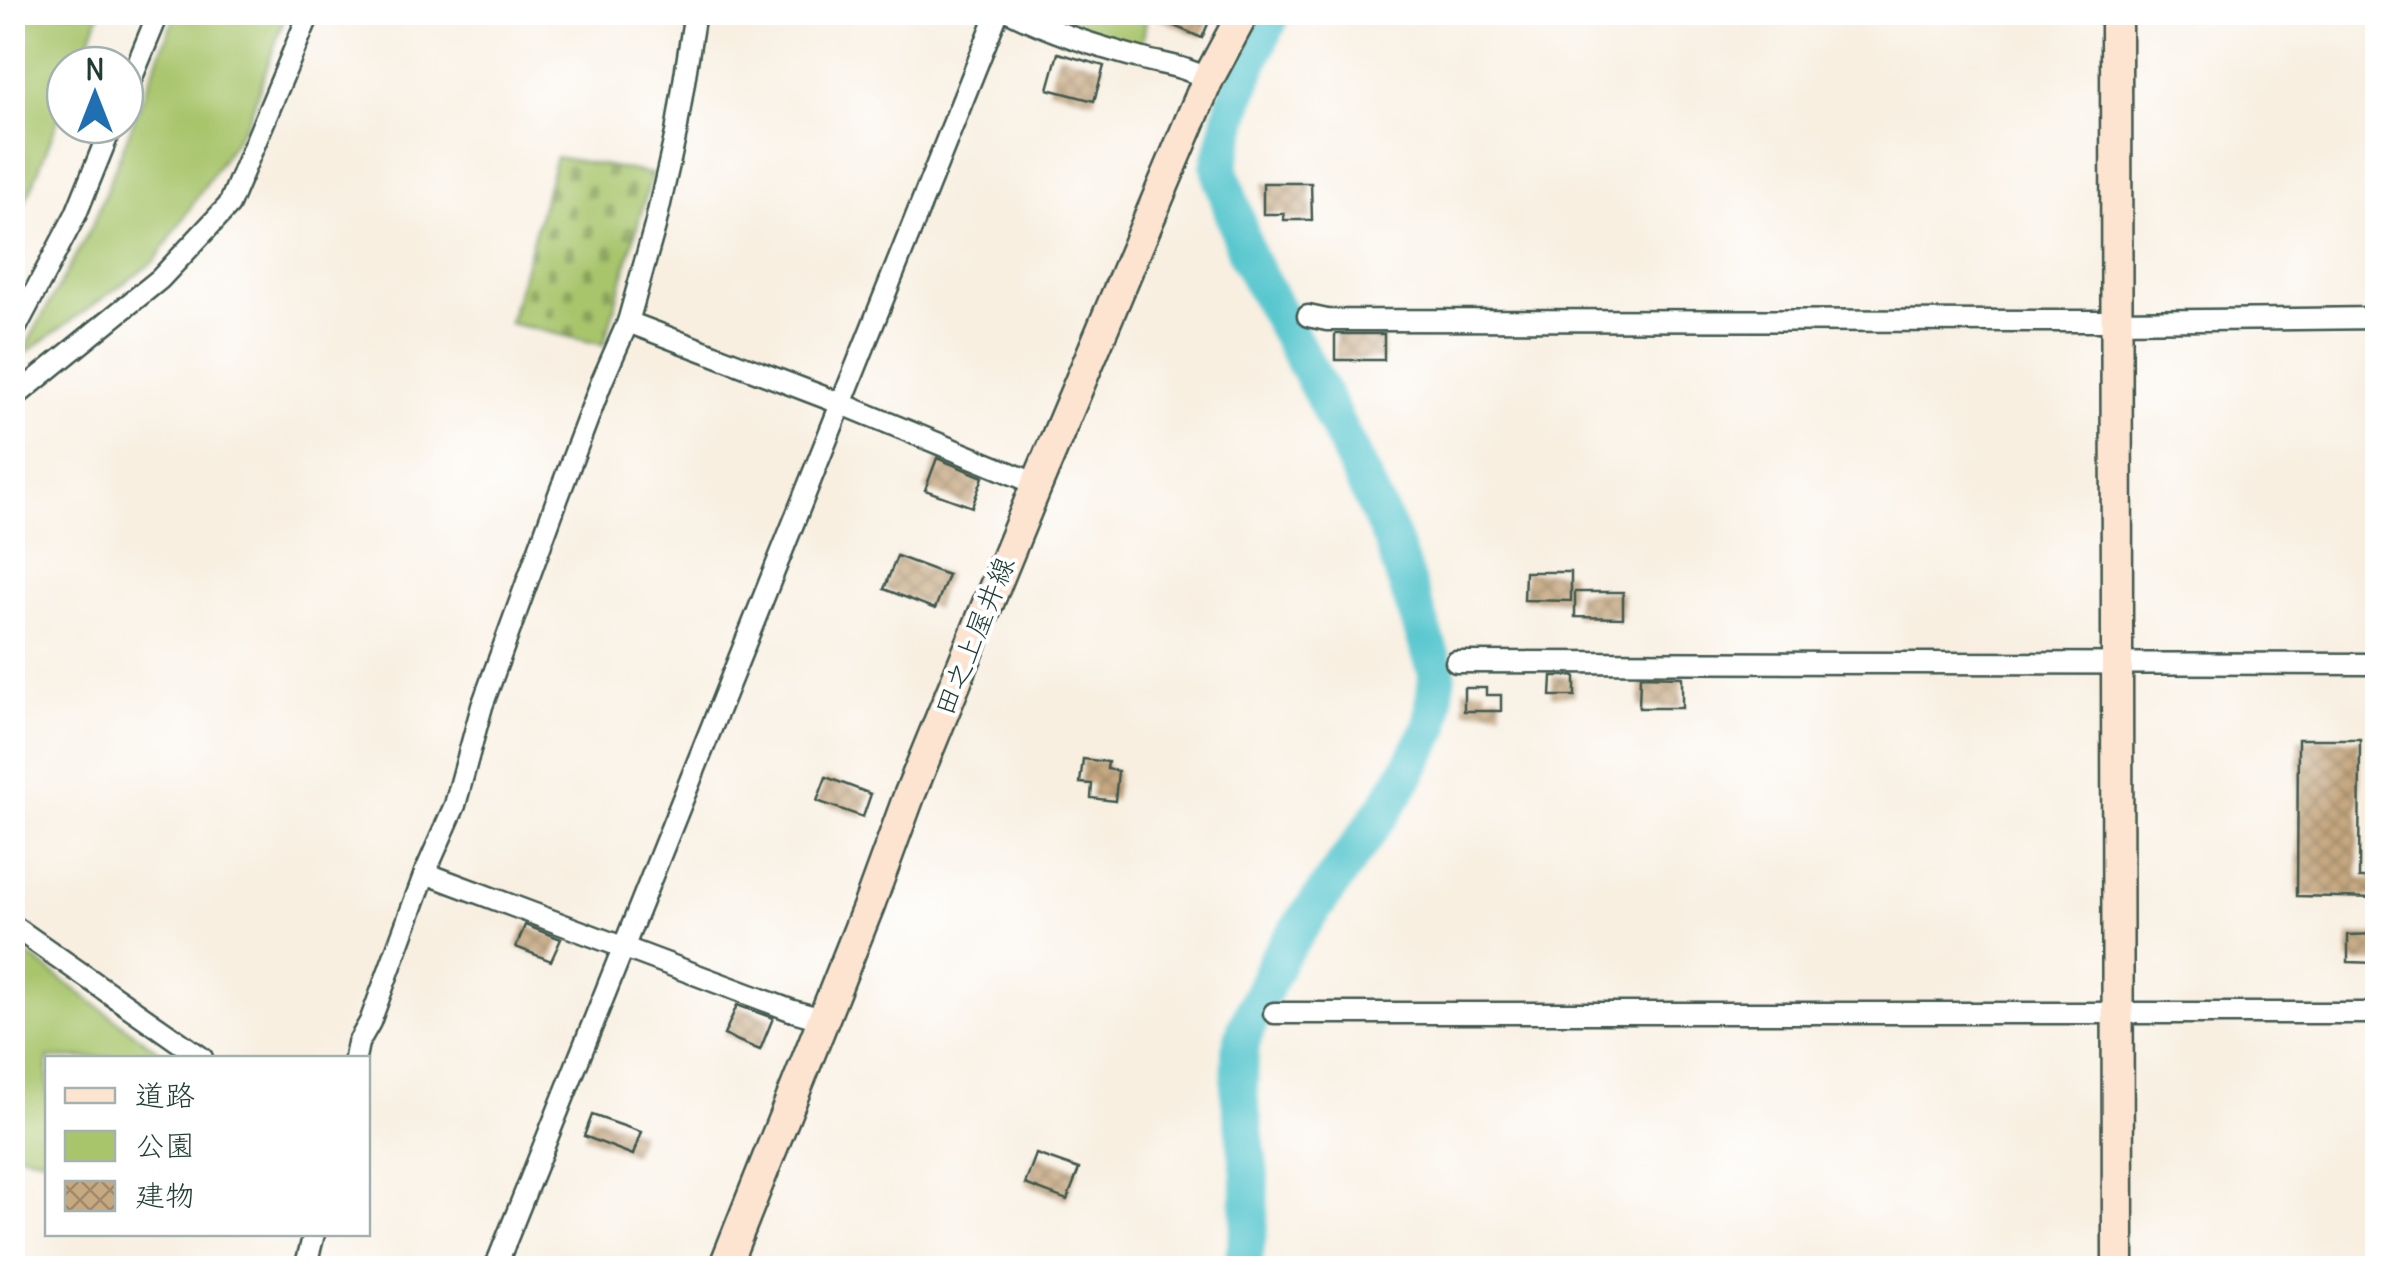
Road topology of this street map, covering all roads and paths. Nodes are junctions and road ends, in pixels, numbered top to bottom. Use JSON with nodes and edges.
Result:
{"nodes":[{"id":1,"x":158,"y":12,"type":"edge"},
{"id":2,"x":310,"y":12,"type":"edge"},
{"id":3,"x":694,"y":12,"type":"edge"},
{"id":4,"x":998,"y":12,"type":"edge"},
{"id":5,"x":1012,"y":12,"type":"edge"},
{"id":6,"x":1244,"y":12,"type":"edge"},
{"id":7,"x":2116,"y":12,"type":"edge"},
{"id":8,"x":145,"y":45,"type":"edge"},
{"id":9,"x":1208,"y":79,"type":"junction"},
{"id":10,"x":104,"y":145,"type":"edge"},
{"id":11,"x":1308,"y":316,"type":"dead end"},
{"id":12,"x":2378,"y":318,"type":"edge"},
{"id":13,"x":2114,"y":321,"type":"junction"},
{"id":14,"x":628,"y":322,"type":"junction"},
{"id":15,"x":12,"y":334,"type":"edge"},
{"id":16,"x":12,"y":399,"type":"edge"},
{"id":17,"x":842,"y":404,"type":"junction"},
{"id":18,"x":1037,"y":484,"type":"junction"},
{"id":19,"x":1456,"y":662,"type":"dead end"},
{"id":20,"x":2118,"y":663,"type":"junction"},
{"id":21,"x":2378,"y":664,"type":"edge"},
{"id":22,"x":425,"y":873,"type":"junction"},
{"id":23,"x":12,"y":926,"type":"edge"},
{"id":24,"x":623,"y":946,"type":"junction"},
{"id":25,"x":1274,"y":1013,"type":"dead end"},
{"id":26,"x":2118,"y":1013,"type":"junction"},
{"id":27,"x":2378,"y":1013,"type":"edge"},
{"id":28,"x":822,"y":1019,"type":"junction"},
{"id":29,"x":199,"y":1056,"type":"edge"},
{"id":30,"x":355,"y":1056,"type":"edge"},
{"id":31,"x":313,"y":1236,"type":"edge"},
{"id":32,"x":304,"y":1268,"type":"edge"},
{"id":33,"x":494,"y":1268,"type":"edge"},
{"id":34,"x":724,"y":1268,"type":"edge"},
{"id":35,"x":2118,"y":1268,"type":"edge"}],
"edges":[{"from":1,"to":8,"type":"street"},
{"from":2,"to":16,"type":"street"},
{"from":3,"to":14,"type":"street"},
{"from":4,"to":17,"type":"street"},
{"from":5,"to":9,"type":"street"},
{"from":6,"to":9,"type":"main road","name":"田之上屋井線"},
{"from":7,"to":13,"type":"main road"},
{"from":9,"to":18,"type":"main road","name":"田之上屋井線"},
{"from":10,"to":15,"type":"street"},
{"from":11,"to":13,"type":"street"},
{"from":12,"to":13,"type":"street"},
{"from":13,"to":20,"type":"main road"},
{"from":14,"to":17,"type":"street"},
{"from":14,"to":22,"type":"street"},
{"from":17,"to":18,"type":"street"},
{"from":17,"to":24,"type":"street"},
{"from":18,"to":28,"type":"main road","name":"田之上屋井線"},
{"from":19,"to":20,"type":"street"},
{"from":20,"to":21,"type":"street"},
{"from":20,"to":26,"type":"main road"},
{"from":22,"to":24,"type":"street"},
{"from":22,"to":30,"type":"street"},
{"from":23,"to":29,"type":"street"},
{"from":24,"to":28,"type":"street"},
{"from":24,"to":33,"type":"street"},
{"from":25,"to":26,"type":"street"},
{"from":26,"to":27,"type":"street"},
{"from":26,"to":35,"type":"main road"},
{"from":28,"to":34,"type":"main road","name":"田之上屋井線"},
{"from":31,"to":32,"type":"street"}]}
